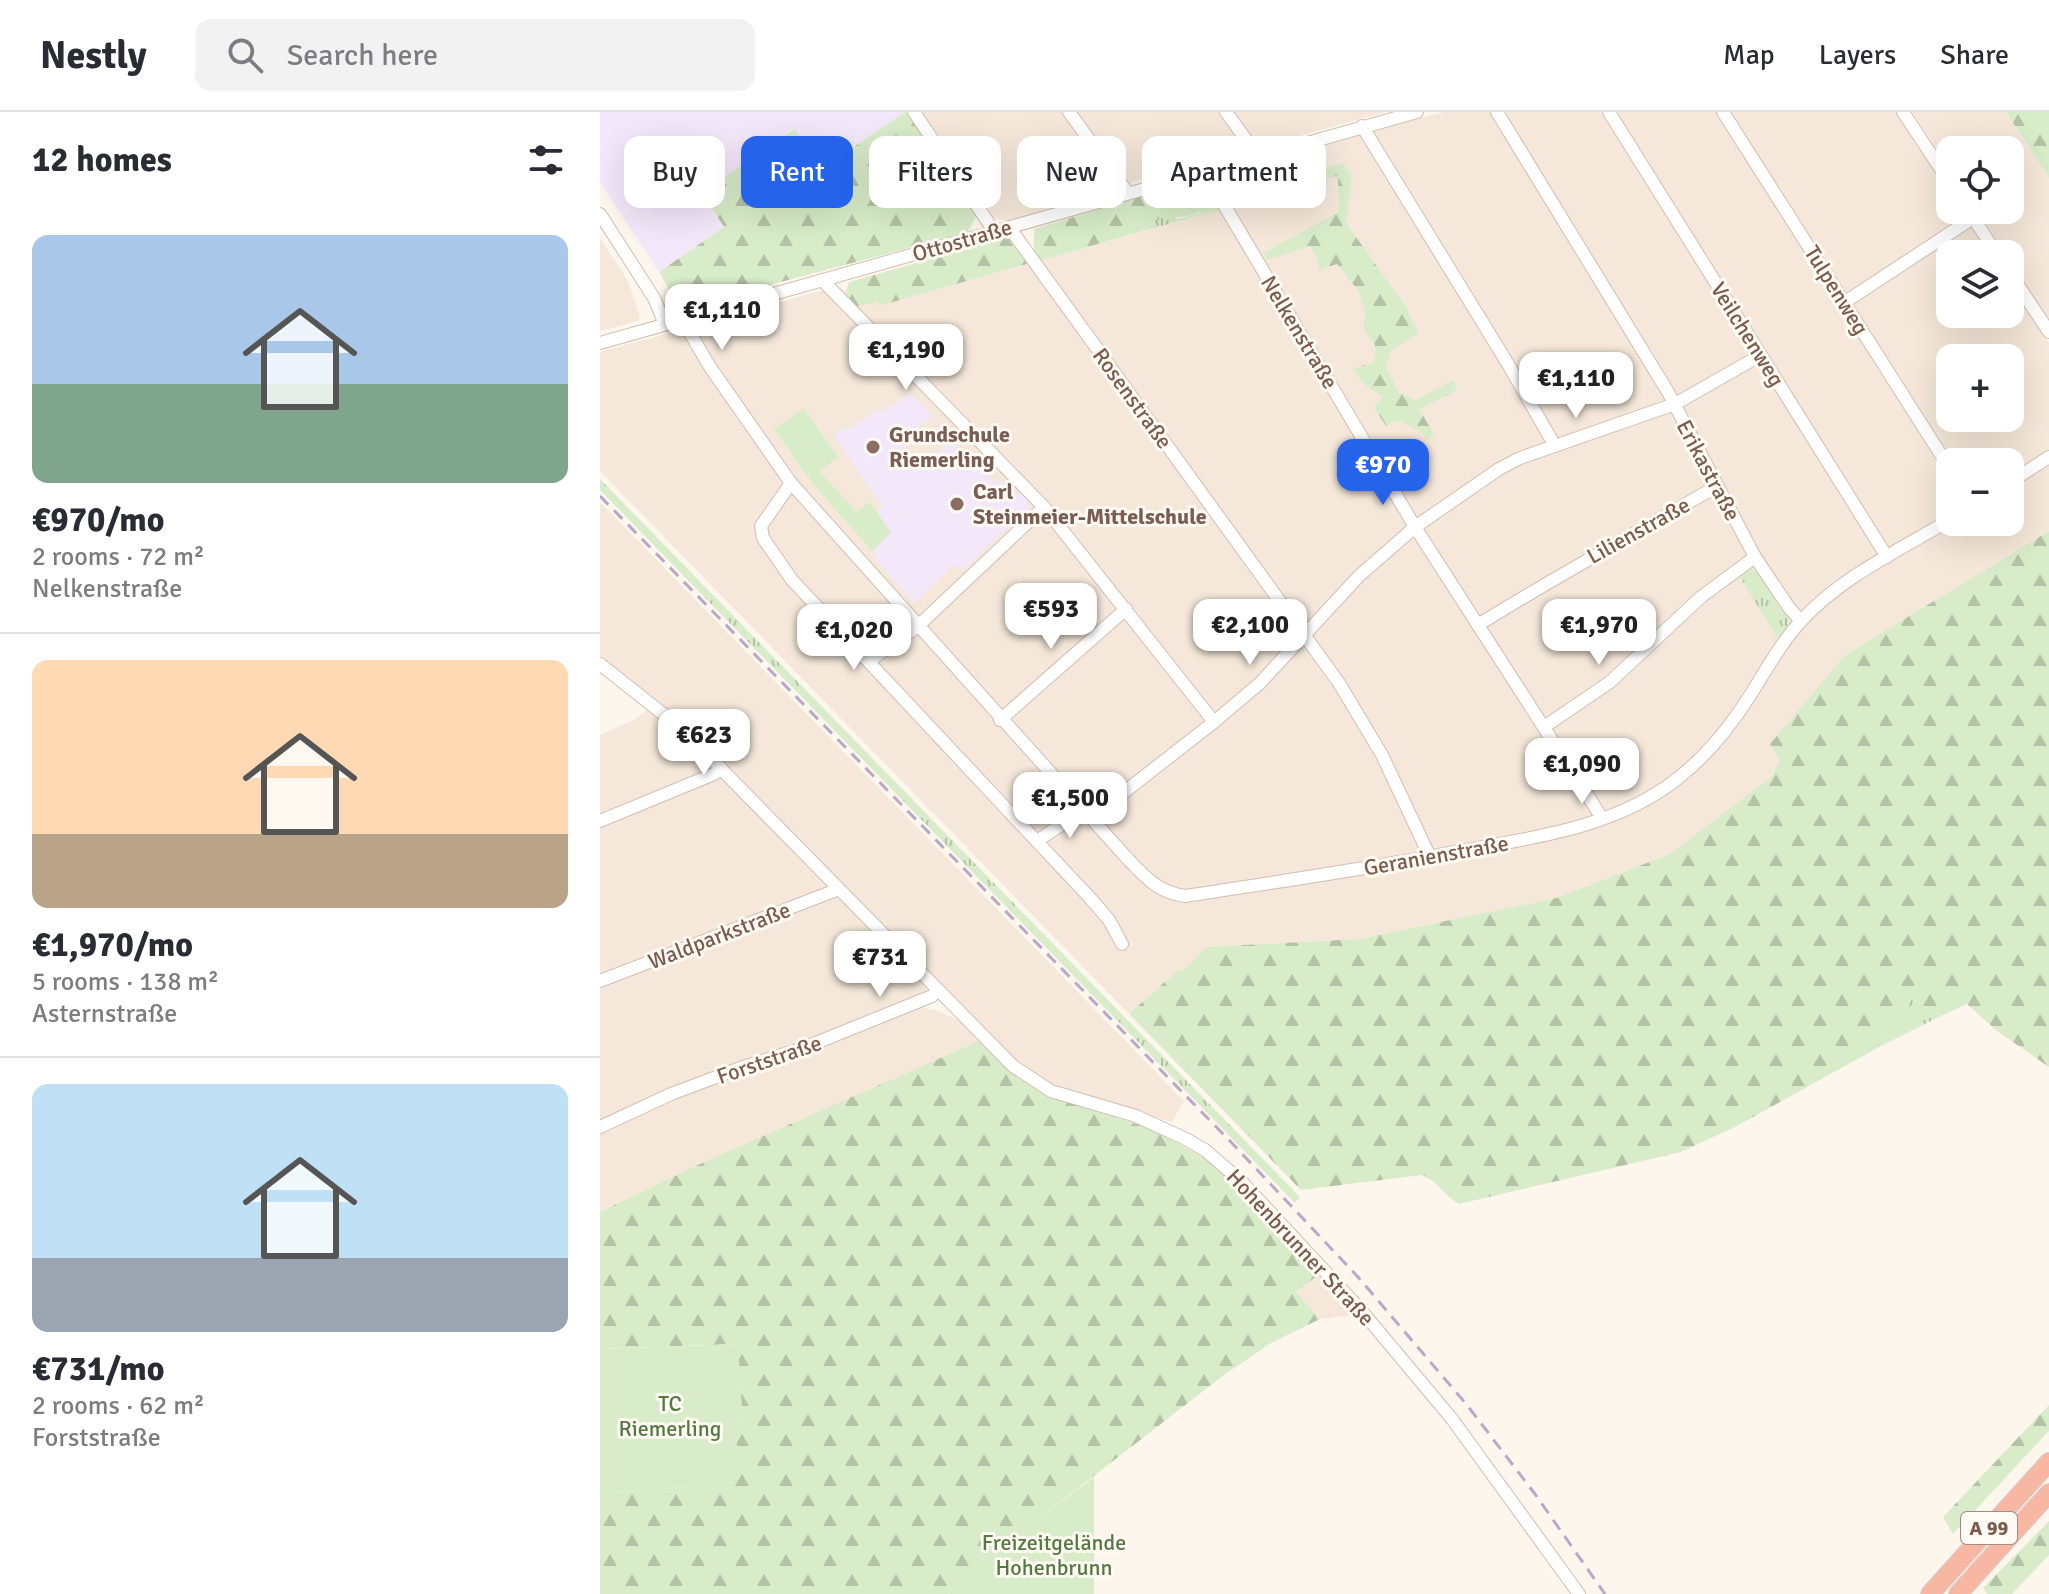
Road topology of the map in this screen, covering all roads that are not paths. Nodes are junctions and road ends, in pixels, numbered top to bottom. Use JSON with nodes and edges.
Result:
{"nodes":[{"id":1,"x":914,"y":112,"type":"edge"},
{"id":2,"x":1069,"y":112,"type":"edge"},
{"id":3,"x":1226,"y":112,"type":"edge"},
{"id":4,"x":1417,"y":112,"type":"edge"},
{"id":5,"x":1497,"y":112,"type":"edge"},
{"id":6,"x":1609,"y":112,"type":"edge"},
{"id":7,"x":1723,"y":112,"type":"edge"},
{"id":8,"x":1903,"y":112,"type":"edge"},
{"id":9,"x":1386,"y":116,"type":"edge"},
{"id":10,"x":1362,"y":126,"type":"junction"},
{"id":11,"x":1243,"y":136,"type":"edge"},
{"id":12,"x":1326,"y":136,"type":"edge"},
{"id":13,"x":1936,"y":162,"type":"edge"},
{"id":14,"x":1142,"y":189,"type":"edge"},
{"id":15,"x":1128,"y":193,"type":"junction"},
{"id":16,"x":1226,"y":208,"type":"edge"},
{"id":17,"x":601,"y":216,"type":"edge"},
{"id":18,"x":1957,"y":224,"type":"edge"},
{"id":19,"x":1009,"y":227,"type":"junction"},
{"id":20,"x":994,"y":231,"type":"junction"},
{"id":21,"x":822,"y":280,"type":"junction"},
{"id":22,"x":2024,"y":294,"type":"edge"},
{"id":23,"x":1845,"y":302,"type":"junction"},
{"id":24,"x":682,"y":319,"type":"junction"},
{"id":25,"x":665,"y":324,"type":"junction"},
{"id":26,"x":2049,"y":332,"type":"edge"},
{"id":27,"x":600,"y":343,"type":"edge"},
{"id":28,"x":1761,"y":355,"type":"junction"},
{"id":29,"x":1675,"y":404,"type":"junction"},
{"id":30,"x":1555,"y":446,"type":"junction"},
{"id":31,"x":1937,"y":448,"type":"edge"},
{"id":32,"x":2049,"y":457,"type":"edge"},
{"id":33,"x":2024,"y":473,"type":"edge"},
{"id":34,"x":791,"y":483,"type":"junction"},
{"id":35,"x":1717,"y":486,"type":"junction"},
{"id":36,"x":1044,"y":507,"type":"junction"},
{"id":37,"x":1415,"y":527,"type":"junction"},
{"id":38,"x":1936,"y":528,"type":"edge"},
{"id":39,"x":1755,"y":557,"type":"junction"},
{"id":40,"x":1887,"y":557,"type":"junction"},
{"id":41,"x":1126,"y":609,"type":"junction"},
{"id":42,"x":1801,"y":621,"type":"junction"},
{"id":43,"x":1478,"y":625,"type":"junction"},
{"id":44,"x":918,"y":626,"type":"junction"},
{"id":45,"x":1305,"y":635,"type":"junction"},
{"id":46,"x":869,"y":661,"type":"junction"},
{"id":47,"x":600,"y":664,"type":"edge"},
{"id":48,"x":1000,"y":720,"type":"junction"},
{"id":49,"x":1214,"y":722,"type":"junction"},
{"id":50,"x":1544,"y":727,"type":"junction"},
{"id":51,"x":721,"y":768,"type":"junction"},
{"id":52,"x":1087,"y":814,"type":"junction"},
{"id":53,"x":1602,"y":818,"type":"junction"},
{"id":54,"x":600,"y":821,"type":"edge"},
{"id":55,"x":1037,"y":841,"type":"junction"},
{"id":56,"x":1430,"y":857,"type":"junction"},
{"id":57,"x":839,"y":889,"type":"junction"},
{"id":58,"x":1122,"y":944,"type":"dead end"},
{"id":59,"x":600,"y":981,"type":"edge"},
{"id":60,"x":937,"y":991,"type":"junction"},
{"id":61,"x":600,"y":1127,"type":"edge"},
{"id":62,"x":2049,"y":1462,"type":"edge"},
{"id":63,"x":2049,"y":1493,"type":"edge"},
{"id":64,"x":1579,"y":1594,"type":"edge"},
{"id":65,"x":1930,"y":1594,"type":"edge"},
{"id":66,"x":1958,"y":1594,"type":"edge"}],
"edges":[{"from":1,"to":20,"type":"street"},
{"from":2,"to":15,"type":"street"},
{"from":3,"to":11,"type":"street"},
{"from":4,"to":9,"type":"street","name":"Ottostraße"},
{"from":5,"to":29,"type":"street","name":"Erikastraße"},
{"from":6,"to":28,"type":"street","name":"Veilchenweg"},
{"from":7,"to":23,"type":"street","name":"Tulpenweg"},
{"from":8,"to":13,"type":"street"},
{"from":9,"to":10,"type":"street","name":"Ottostraße"},
{"from":10,"to":12,"type":"street","name":"Ottostraße"},
{"from":10,"to":30,"type":"street"},
{"from":14,"to":15,"type":"street","name":"Ottostraße"},
{"from":15,"to":19,"type":"street","name":"Ottostraße"},
{"from":16,"to":37,"type":"street","name":"Nelkenstraße"},
{"from":17,"to":25,"type":"street"},
{"from":18,"to":23,"type":"street"},
{"from":19,"to":20,"type":"street","name":"Ottostraße"},
{"from":19,"to":45,"type":"street","name":"Rosenstraße"},
{"from":20,"to":21,"type":"street","name":"Ottostraße"},
{"from":21,"to":24,"type":"street","name":"Ottostraße"},
{"from":21,"to":36,"type":"street"},
{"from":22,"to":26,"type":"street"},
{"from":23,"to":31,"type":"street","name":"Tulpenweg"},
{"from":24,"to":25,"type":"street","name":"Ottostraße"},
{"from":24,"to":34,"type":"street"},
{"from":25,"to":27,"type":"street","name":"Ottostraße"},
{"from":28,"to":29,"type":"street"},
{"from":28,"to":40,"type":"street","name":"Veilchenweg"},
{"from":29,"to":30,"type":"street"},
{"from":29,"to":35,"type":"street","name":"Erikastraße"},
{"from":30,"to":37,"type":"street"},
{"from":32,"to":33,"type":"street"},
{"from":34,"to":44,"type":"street"},
{"from":34,"to":46,"type":"street"},
{"from":35,"to":39,"type":"street","name":"Erikastraße"},
{"from":35,"to":43,"type":"street","name":"Lilienstraße"},
{"from":36,"to":41,"type":"street"},
{"from":36,"to":44,"type":"street"},
{"from":37,"to":43,"type":"street","name":"Nelkenstraße"},
{"from":37,"to":45,"type":"street"},
{"from":38,"to":40,"type":"street","name":"Geranienstraße"},
{"from":39,"to":42,"type":"street","name":"Erikastraße"},
{"from":39,"to":50,"type":"street"},
{"from":40,"to":42,"type":"street","name":"Geranienstraße"},
{"from":41,"to":48,"type":"street"},
{"from":41,"to":49,"type":"street"},
{"from":42,"to":53,"type":"street","name":"Geranienstraße"},
{"from":43,"to":50,"type":"street","name":"Nelkenstraße"},
{"from":44,"to":46,"type":"street"},
{"from":44,"to":48,"type":"street"},
{"from":45,"to":49,"type":"street"},
{"from":45,"to":56,"type":"street","name":"Rosenstraße"},
{"from":46,"to":55,"type":"street"},
{"from":47,"to":51,"type":"street","name":"Hohenbrunner Straße"},
{"from":48,"to":52,"type":"street"},
{"from":49,"to":52,"type":"street"},
{"from":50,"to":53,"type":"street","name":"Nelkenstraße"},
{"from":51,"to":54,"type":"street"},
{"from":51,"to":57,"type":"street","name":"Hohenbrunner Straße"},
{"from":52,"to":55,"type":"street"},
{"from":52,"to":56,"type":"street","name":"Geranienstraße"},
{"from":53,"to":56,"type":"street","name":"Geranienstraße"},
{"from":55,"to":58,"type":"street"},
{"from":57,"to":59,"type":"street","name":"Waldparkstraße"},
{"from":57,"to":60,"type":"street","name":"Hohenbrunner Straße"},
{"from":60,"to":61,"type":"street","name":"Forststraße"},
{"from":60,"to":64,"type":"street","name":"Hohenbrunner Straße"},
{"from":62,"to":65,"type":"highway","number":"A 99"},
{"from":63,"to":66,"type":"highway","number":"A 99"}]}
